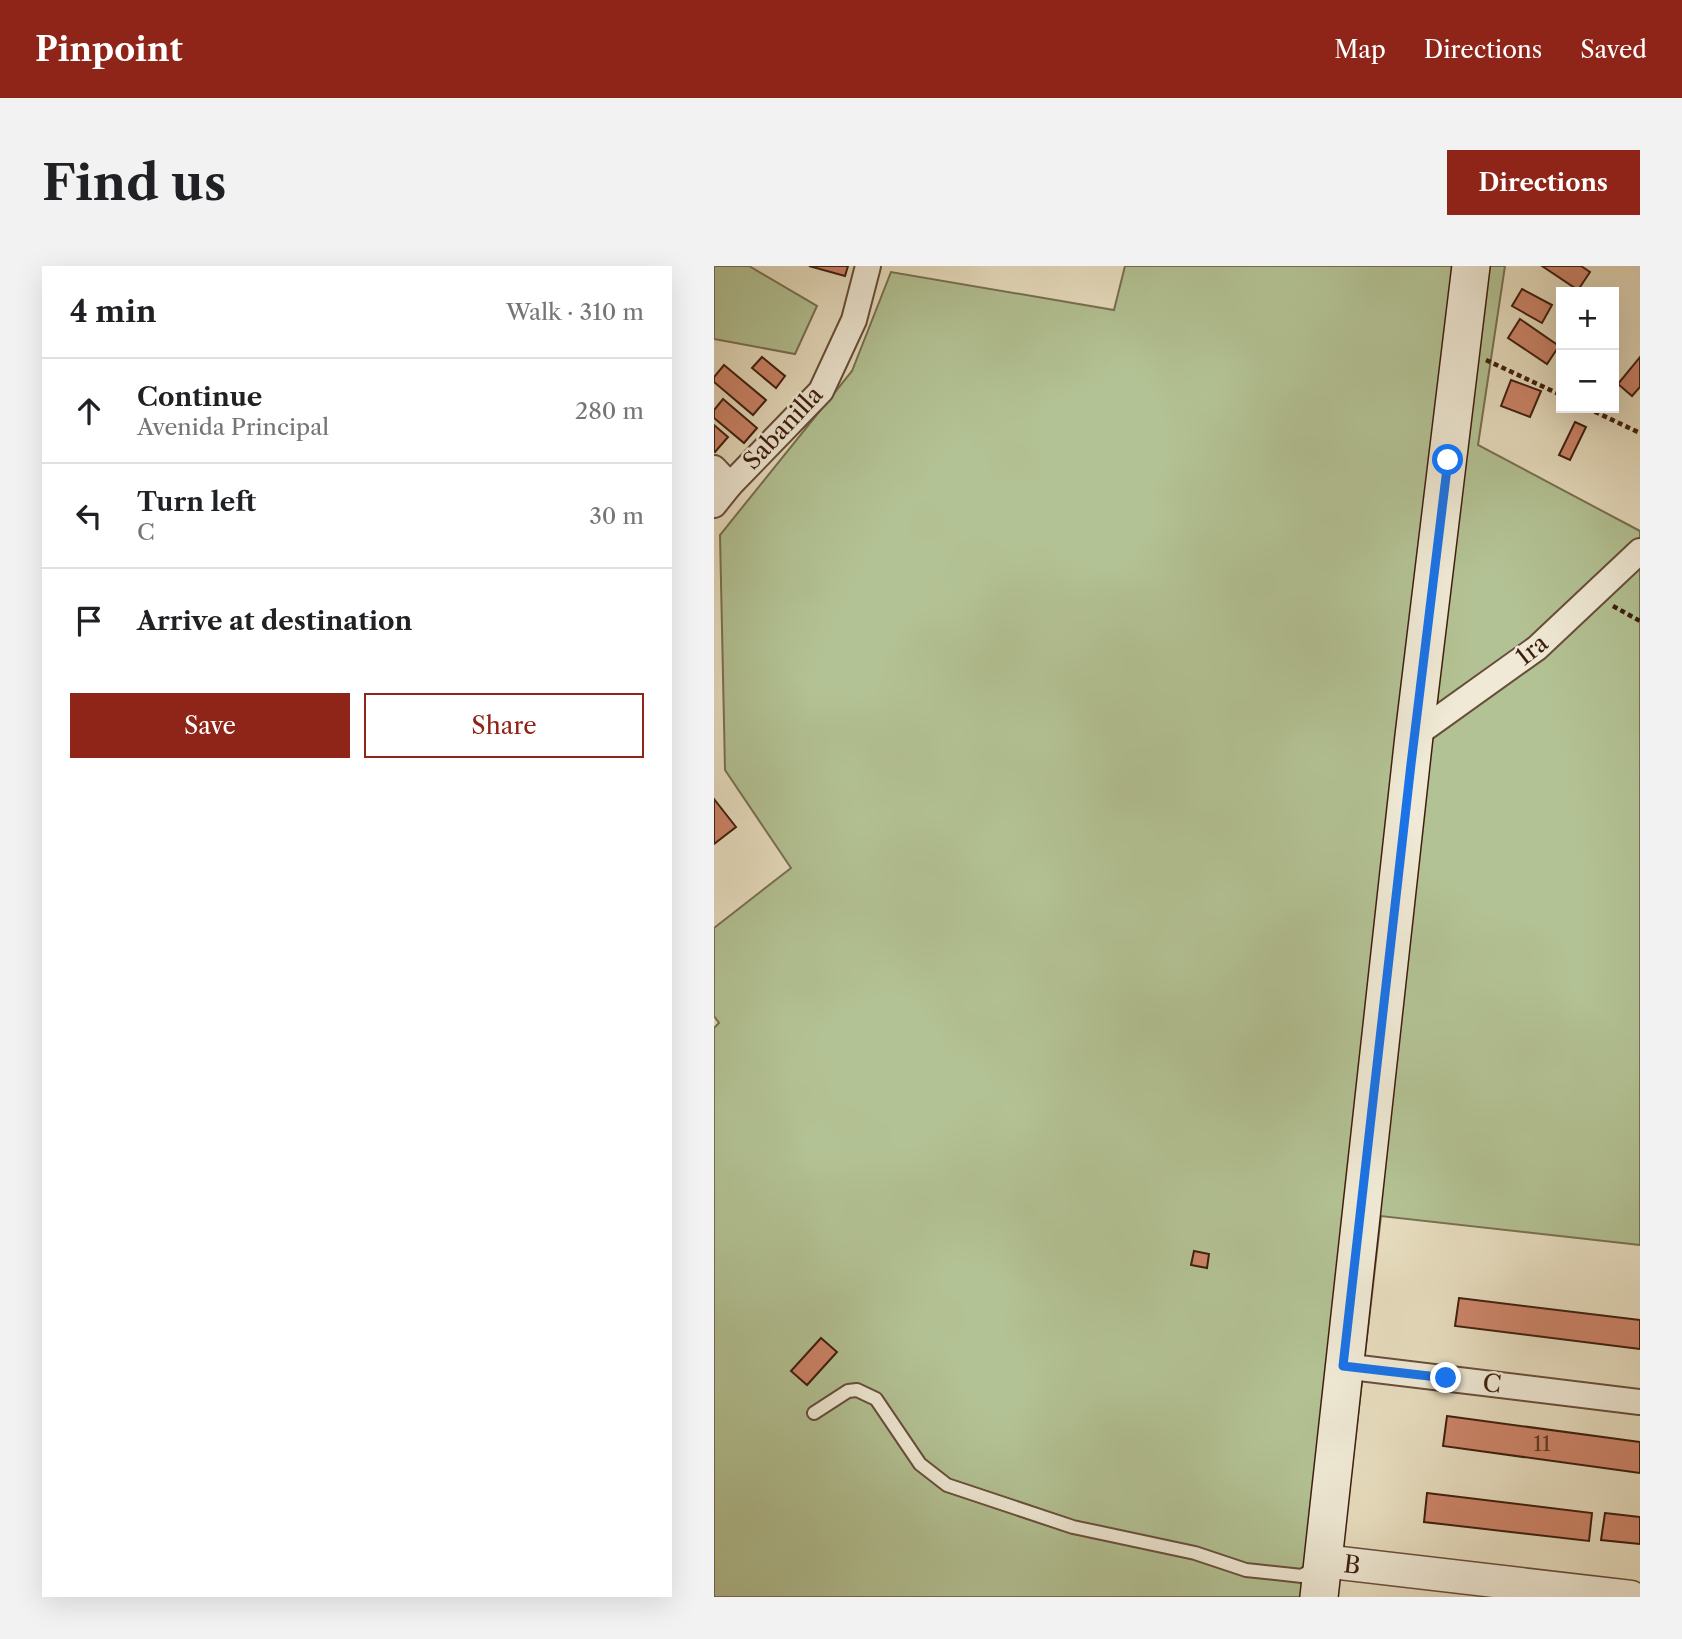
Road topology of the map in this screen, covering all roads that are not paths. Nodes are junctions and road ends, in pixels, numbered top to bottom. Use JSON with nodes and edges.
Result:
{"nodes":[{"id":1,"x":868,"y":266,"type":"edge"},
{"id":2,"x":1471,"y":266,"type":"edge"},
{"id":3,"x":722,"y":476,"type":"edge"},
{"id":4,"x":714,"y":505,"type":"edge"},
{"id":5,"x":1640,"y":551,"type":"edge"},
{"id":6,"x":1414,"y":736,"type":"junction"},
{"id":7,"x":1343,"y":1366,"type":"junction"},
{"id":8,"x":1640,"y":1402,"type":"edge"},
{"id":9,"x":814,"y":1413,"type":"dead end"},
{"id":10,"x":1323,"y":1561,"type":"junction"},
{"id":11,"x":1319,"y":1597,"type":"edge"},
{"id":12,"x":1631,"y":1597,"type":"edge"}],
"edges":[{"from":1,"to":3,"type":"street","name":"Sabanilla"},
{"from":2,"to":6,"type":"main road"},
{"from":3,"to":4,"type":"street","name":"Sabanilla"},
{"from":5,"to":6,"type":"street","name":"1ra"},
{"from":6,"to":7,"type":"main road"},
{"from":7,"to":8,"type":"street","name":"C"},
{"from":7,"to":10,"type":"main road"},
{"from":9,"to":10,"type":"lane"},
{"from":10,"to":11,"type":"main road"},
{"from":10,"to":12,"type":"street","name":"B"}]}
